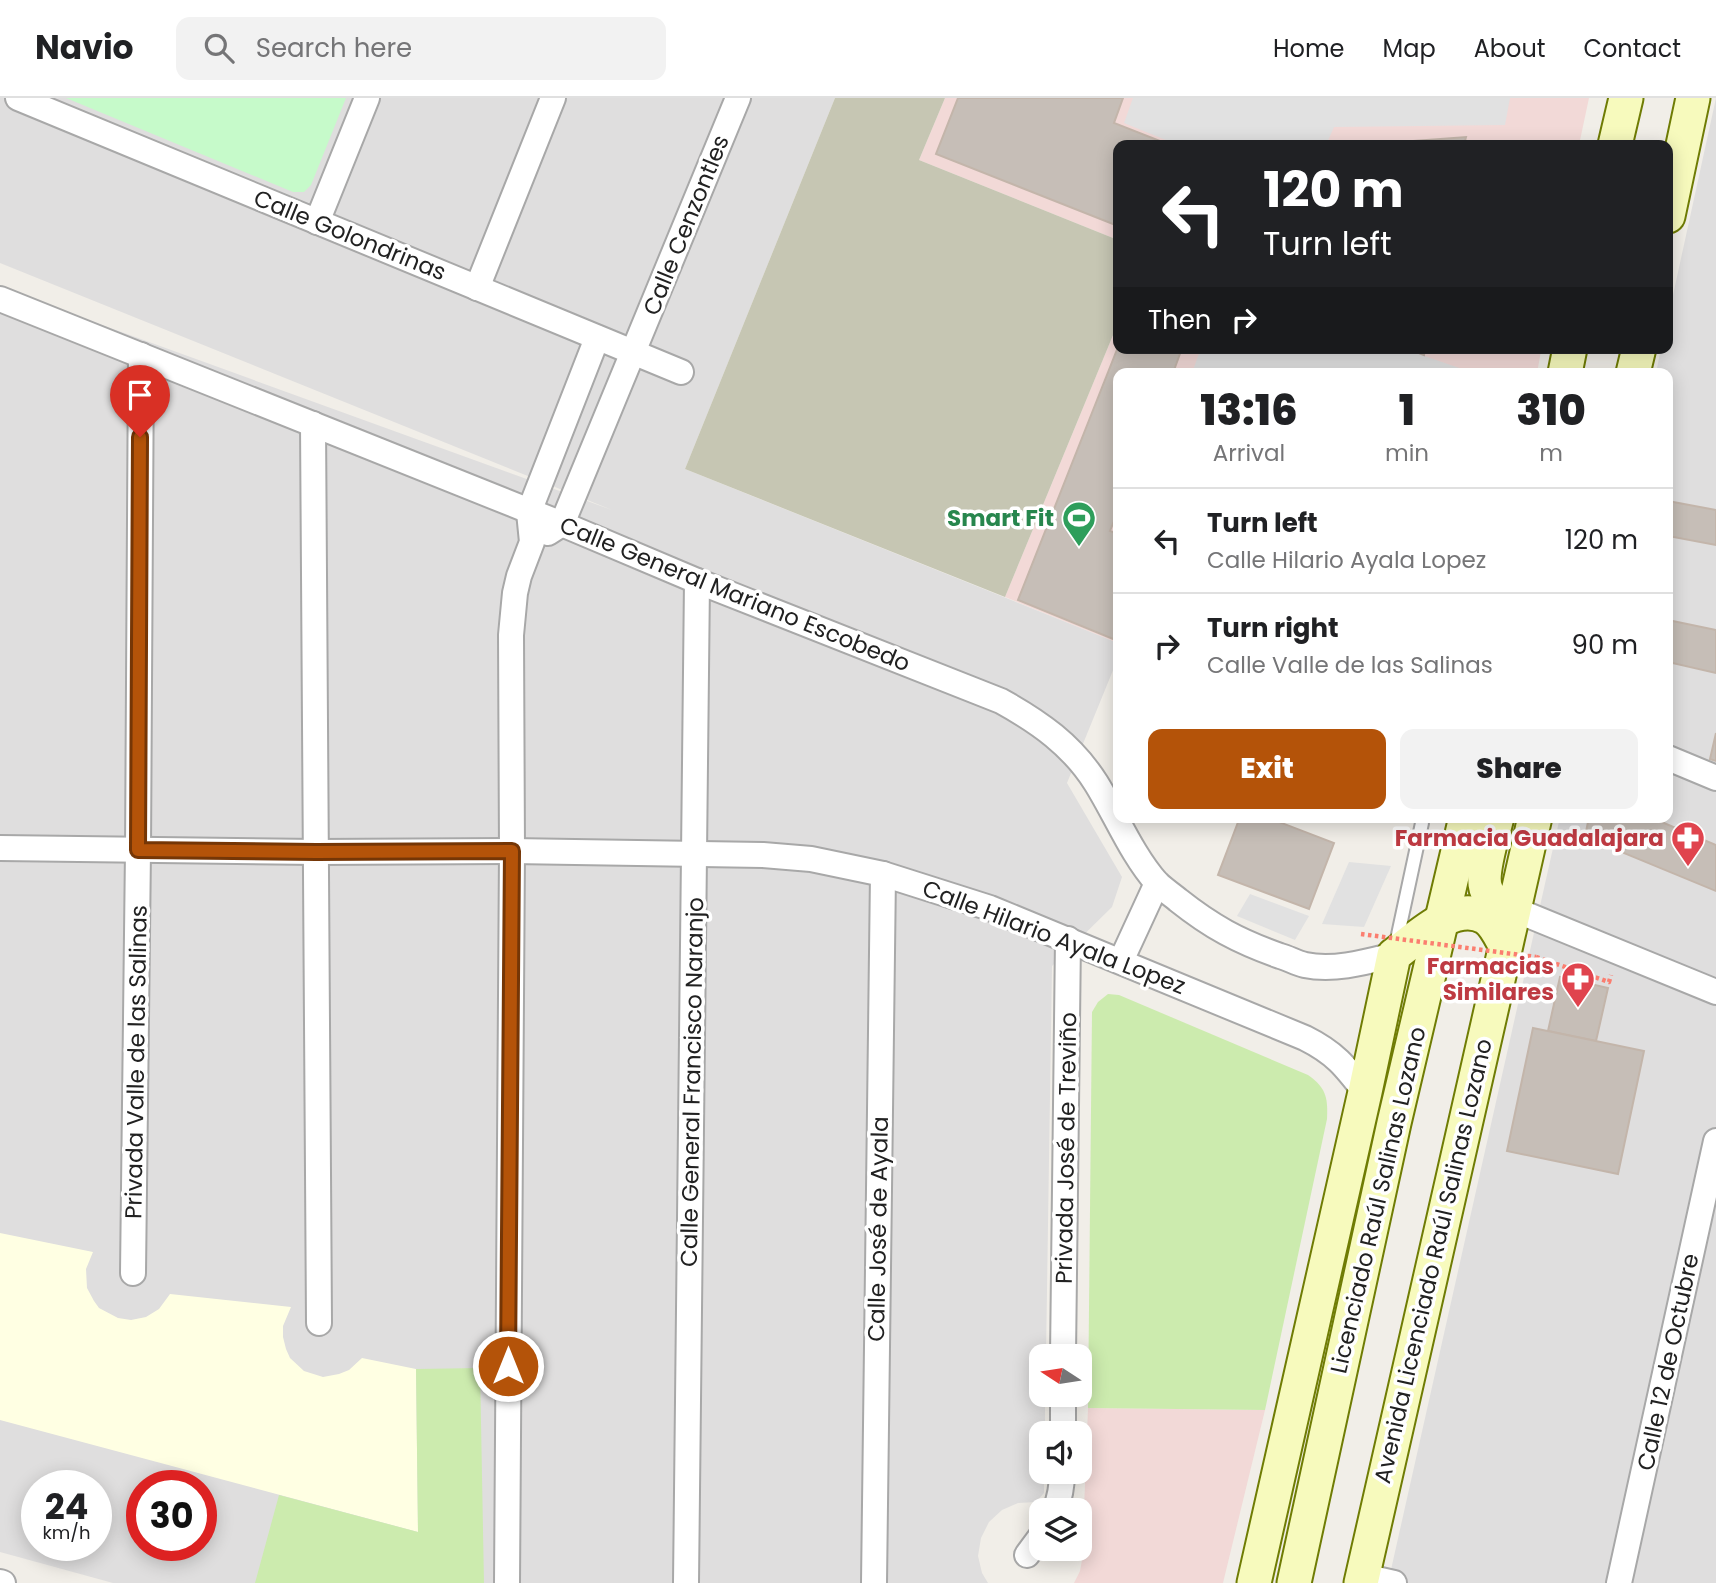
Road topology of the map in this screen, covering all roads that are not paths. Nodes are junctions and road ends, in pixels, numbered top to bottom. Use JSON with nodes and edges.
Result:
{"nodes":[{"id":1,"x":18,"y":98,"type":"edge"},
{"id":2,"x":367,"y":98,"type":"edge"},
{"id":3,"x":553,"y":98,"type":"edge"},
{"id":4,"x":738,"y":98,"type":"edge"},
{"id":5,"x":1626,"y":98,"type":"edge"},
{"id":6,"x":1693,"y":98,"type":"edge"},
{"id":7,"x":1616,"y":140,"type":"edge"},
{"id":8,"x":1673,"y":192,"type":"edge"},
{"id":9,"x":317,"y":222,"type":"junction"},
{"id":10,"x":477,"y":288,"type":"junction"},
{"id":11,"x":0,"y":299,"type":"edge"},
{"id":12,"x":597,"y":338,"type":"junction"},
{"id":13,"x":633,"y":353,"type":"junction"},
{"id":14,"x":141,"y":355,"type":"junction"},
{"id":15,"x":681,"y":372,"type":"dead end"},
{"id":16,"x":313,"y":424,"type":"junction"},
{"id":17,"x":529,"y":512,"type":"junction"},
{"id":18,"x":562,"y":524,"type":"junction"},
{"id":19,"x":532,"y":542,"type":"junction"},
{"id":20,"x":697,"y":581,"type":"junction"},
{"id":21,"x":1673,"y":759,"type":"edge"},
{"id":22,"x":1716,"y":778,"type":"edge"},
{"id":23,"x":1113,"y":813,"type":"edge"},
{"id":24,"x":1119,"y":823,"type":"edge"},
{"id":25,"x":1422,"y":823,"type":"dead end"},
{"id":26,"x":1465,"y":823,"type":"edge"},
{"id":27,"x":1496,"y":823,"type":"edge"},
{"id":28,"x":1534,"y":823,"type":"edge"},
{"id":29,"x":0,"y":848,"type":"edge"},
{"id":30,"x":138,"y":850,"type":"junction"},
{"id":31,"x":512,"y":851,"type":"junction"},
{"id":32,"x":316,"y":852,"type":"junction"},
{"id":33,"x":694,"y":854,"type":"junction"},
{"id":34,"x":883,"y":874,"type":"junction"},
{"id":35,"x":1157,"y":883,"type":"junction"},
{"id":36,"x":1513,"y":909,"type":"junction"},
{"id":37,"x":1442,"y":919,"type":"junction"},
{"id":38,"x":1068,"y":939,"type":"junction"},
{"id":39,"x":1505,"y":945,"type":"junction"},
{"id":40,"x":1394,"y":955,"type":"junction"},
{"id":41,"x":1122,"y":961,"type":"junction"},
{"id":42,"x":1716,"y":992,"type":"edge"},
{"id":43,"x":1365,"y":1092,"type":"junction"},
{"id":44,"x":1716,"y":1141,"type":"edge"},
{"id":45,"x":133,"y":1273,"type":"dead end"},
{"id":46,"x":319,"y":1323,"type":"dead end"},
{"id":47,"x":1063,"y":1344,"type":"edge"},
{"id":48,"x":1362,"y":1580,"type":"edge"},
{"id":49,"x":506,"y":1583,"type":"edge"},
{"id":50,"x":686,"y":1583,"type":"edge"},
{"id":51,"x":874,"y":1583,"type":"edge"},
{"id":52,"x":1254,"y":1583,"type":"edge"},
{"id":53,"x":1294,"y":1583,"type":"edge"},
{"id":54,"x":1394,"y":1583,"type":"edge"},
{"id":55,"x":1619,"y":1583,"type":"edge"}],
"edges":[{"from":1,"to":9,"type":"street","name":"Calle Golondrinas"},
{"from":2,"to":9,"type":"street"},
{"from":3,"to":10,"type":"street"},
{"from":4,"to":13,"type":"street","name":"Calle Cenzontles"},
{"from":5,"to":7,"type":"main road"},
{"from":6,"to":8,"type":"main road"},
{"from":9,"to":10,"type":"street","name":"Calle Golondrinas"},
{"from":10,"to":12,"type":"street","name":"Calle Golondrinas"},
{"from":11,"to":14,"type":"street","name":"Calle General Mariano Escobedo"},
{"from":12,"to":13,"type":"street","name":"Calle Golondrinas"},
{"from":12,"to":17,"type":"street"},
{"from":13,"to":15,"type":"street","name":"Calle Golondrinas"},
{"from":13,"to":18,"type":"street","name":"Calle Cenzontles"},
{"from":14,"to":16,"type":"street","name":"Calle General Mariano Escobedo"},
{"from":14,"to":30,"type":"street","name":"Privada Valle de las Salinas"},
{"from":16,"to":17,"type":"street","name":"Calle General Mariano Escobedo"},
{"from":16,"to":32,"type":"street"},
{"from":17,"to":18,"type":"street","name":"Calle General Mariano Escobedo"},
{"from":17,"to":19,"type":"street"},
{"from":18,"to":19,"type":"street"},
{"from":18,"to":20,"type":"street","name":"Calle General Mariano Escobedo"},
{"from":19,"to":31,"type":"street"},
{"from":20,"to":23,"type":"street","name":"Calle General Mariano Escobedo"},
{"from":20,"to":33,"type":"street","name":"Calle General Francisco Naranjo"},
{"from":21,"to":22,"type":"street"},
{"from":24,"to":35,"type":"street","name":"Calle General Mariano Escobedo"},
{"from":25,"to":40,"type":"lane"},
{"from":26,"to":37,"type":"main road","name":"Licenciado Raúl Salinas Lozano"},
{"from":27,"to":36,"type":"main road"},
{"from":28,"to":36,"type":"main road","name":"Avenida Licenciado Raúl Salinas Lozano"},
{"from":29,"to":30,"type":"street","name":"Calle Hilario Ayala Lopez"},
{"from":30,"to":32,"type":"street","name":"Calle Hilario Ayala Lopez"},
{"from":30,"to":45,"type":"street","name":"Privada Valle de las Salinas"},
{"from":31,"to":32,"type":"street","name":"Calle Hilario Ayala Lopez"},
{"from":31,"to":33,"type":"street","name":"Calle Hilario Ayala Lopez"},
{"from":31,"to":49,"type":"street"},
{"from":32,"to":46,"type":"street"},
{"from":33,"to":34,"type":"street","name":"Calle Hilario Ayala Lopez"},
{"from":33,"to":50,"type":"street","name":"Calle General Francisco Naranjo"},
{"from":34,"to":38,"type":"street","name":"Calle Hilario Ayala Lopez"},
{"from":34,"to":51,"type":"street","name":"Calle José de Ayala"},
{"from":35,"to":40,"type":"street","name":"Calle General Mariano Escobedo"},
{"from":35,"to":41,"type":"street"},
{"from":36,"to":39,"type":"main road","name":"Avenida Licenciado Raúl Salinas Lozano"},
{"from":36,"to":42,"type":"street"},
{"from":37,"to":39,"type":"main road"},
{"from":37,"to":40,"type":"main road"},
{"from":37,"to":53,"type":"main road","name":"Licenciado Raúl Salinas Lozano"},
{"from":38,"to":41,"type":"street","name":"Calle Hilario Ayala Lopez"},
{"from":38,"to":47,"type":"street","name":"Privada José de Treviño"},
{"from":39,"to":48,"type":"main road","name":"Avenida Licenciado Raúl Salinas Lozano"},
{"from":40,"to":43,"type":"main road"},
{"from":41,"to":43,"type":"street","name":"Calle Hilario Ayala Lopez"},
{"from":43,"to":52,"type":"main road"},
{"from":44,"to":55,"type":"street","name":"Calle 12 de Octubre"},
{"from":48,"to":54,"type":"street"}]}
